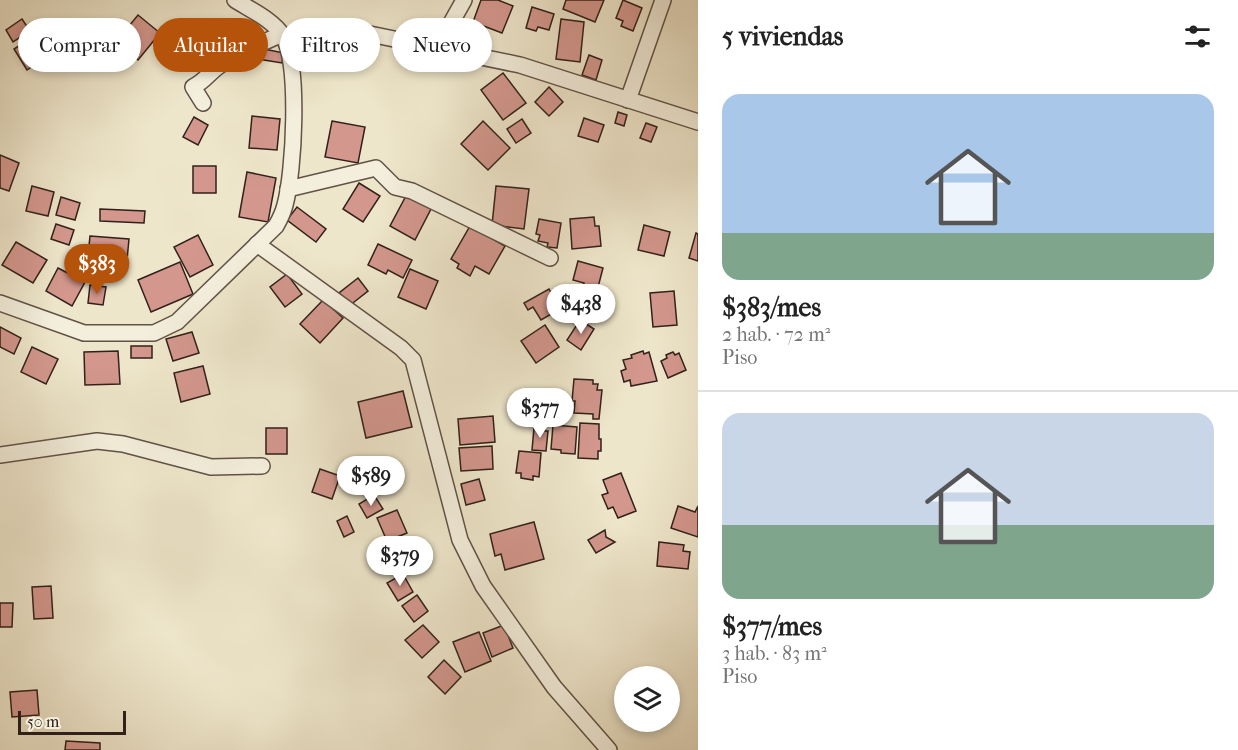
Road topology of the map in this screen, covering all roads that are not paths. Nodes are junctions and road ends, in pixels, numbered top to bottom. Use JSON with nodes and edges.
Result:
{"nodes":[{"id":1,"x":235,"y":0,"type":"edge"},
{"id":2,"x":464,"y":0,"type":"edge"},
{"id":3,"x":663,"y":0,"type":"edge"},
{"id":4,"x":454,"y":18,"type":"edge"},
{"id":5,"x":280,"y":32,"type":"edge"},
{"id":6,"x":280,"y":35,"type":"edge"},
{"id":7,"x":492,"y":59,"type":"edge"},
{"id":8,"x":292,"y":72,"type":"edge"},
{"id":9,"x":628,"y":100,"type":"junction"},
{"id":10,"x":203,"y":103,"type":"dead end"},
{"id":11,"x":698,"y":122,"type":"edge"},
{"id":12,"x":288,"y":189,"type":"junction"},
{"id":13,"x":257,"y":244,"type":"junction"},
{"id":14,"x":550,"y":258,"type":"dead end"},
{"id":15,"x":0,"y":303,"type":"edge"},
{"id":16,"x":0,"y":455,"type":"edge"},
{"id":17,"x":262,"y":466,"type":"dead end"},
{"id":18,"x":609,"y":750,"type":"edge"}],
"edges":[{"from":1,"to":5,"type":"street"},
{"from":2,"to":4,"type":"street"},
{"from":3,"to":9,"type":"street"},
{"from":6,"to":10,"type":"street"},
{"from":7,"to":9,"type":"street"},
{"from":8,"to":12,"type":"street"},
{"from":9,"to":11,"type":"street"},
{"from":12,"to":13,"type":"street"},
{"from":12,"to":14,"type":"street"},
{"from":13,"to":15,"type":"street"},
{"from":13,"to":18,"type":"street"},
{"from":16,"to":17,"type":"street"}]}
